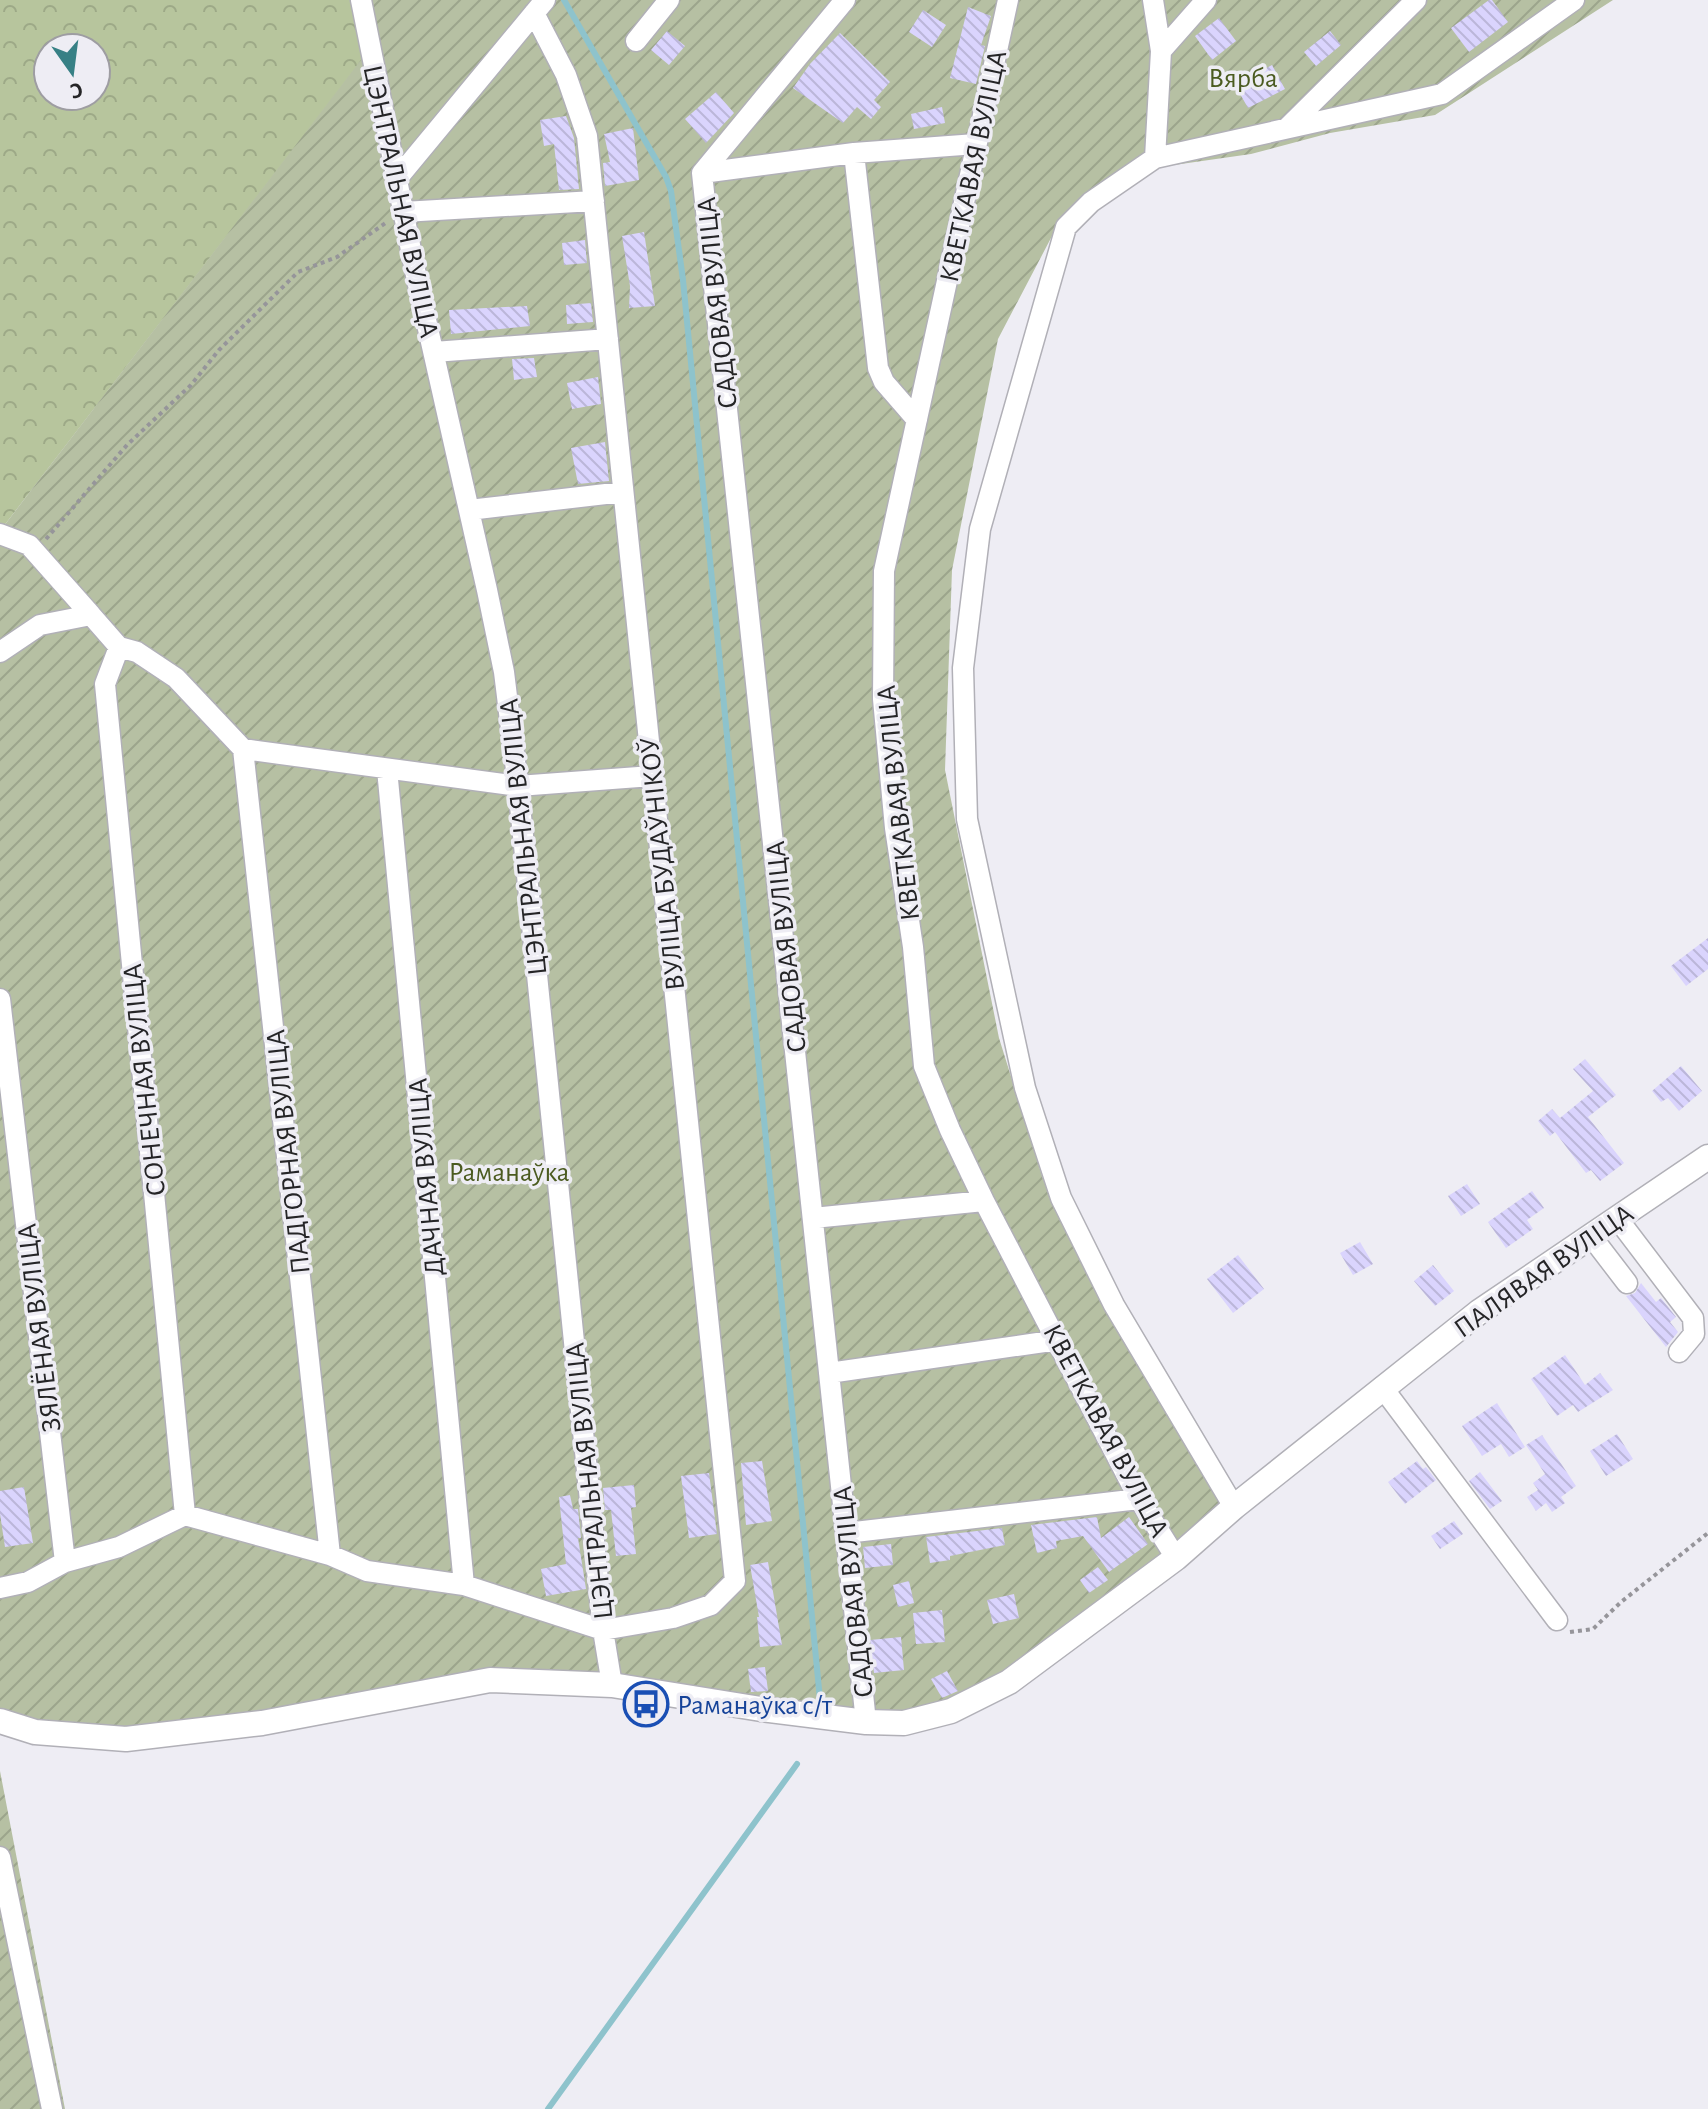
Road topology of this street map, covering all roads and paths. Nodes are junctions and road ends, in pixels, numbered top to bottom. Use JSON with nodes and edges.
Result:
{"nodes":[{"id":1,"x":361,"y":0,"type":"edge"},
{"id":2,"x":669,"y":0,"type":"edge"},
{"id":3,"x":845,"y":0,"type":"edge"},
{"id":4,"x":1008,"y":0,"type":"edge"},
{"id":5,"x":1153,"y":0,"type":"edge"},
{"id":6,"x":1206,"y":0,"type":"edge"},
{"id":7,"x":1416,"y":0,"type":"edge"},
{"id":8,"x":1574,"y":0,"type":"edge"},
{"id":9,"x":540,"y":7,"type":"edge"},
{"id":10,"x":636,"y":41,"type":"dead end"},
{"id":11,"x":1161,"y":51,"type":"junction"},
{"id":12,"x":1287,"y":128,"type":"junction"},
{"id":13,"x":976,"y":144,"type":"junction"},
{"id":14,"x":854,"y":153,"type":"junction"},
{"id":15,"x":1155,"y":158,"type":"junction"},
{"id":16,"x":702,"y":173,"type":"junction"},
{"id":17,"x":396,"y":180,"type":"junction"},
{"id":18,"x":594,"y":201,"type":"junction"},
{"id":19,"x":403,"y":212,"type":"junction"},
{"id":20,"x":608,"y":339,"type":"junction"},
{"id":21,"x":434,"y":352,"type":"junction"},
{"id":22,"x":917,"y":420,"type":"junction"},
{"id":23,"x":623,"y":492,"type":"junction"},
{"id":24,"x":469,"y":510,"type":"junction"},
{"id":25,"x":0,"y":534,"type":"edge"},
{"id":26,"x":35,"y":552,"type":"junction"},
{"id":27,"x":91,"y":615,"type":"junction"},
{"id":28,"x":119,"y":647,"type":"junction"},
{"id":29,"x":0,"y":652,"type":"edge"},
{"id":30,"x":243,"y":749,"type":"junction"},
{"id":31,"x":387,"y":769,"type":"junction"},
{"id":32,"x":652,"y":776,"type":"junction"},
{"id":33,"x":518,"y":786,"type":"junction"},
{"id":34,"x":0,"y":999,"type":"edge"},
{"id":35,"x":1708,"y":1157,"type":"edge"},
{"id":36,"x":984,"y":1201,"type":"junction"},
{"id":37,"x":813,"y":1218,"type":"junction"},
{"id":38,"x":1617,"y":1218,"type":"junction"},
{"id":39,"x":1591,"y":1236,"type":"junction"},
{"id":40,"x":1627,"y":1283,"type":"dead end"},
{"id":41,"x":1058,"y":1340,"type":"junction"},
{"id":42,"x":1679,"y":1352,"type":"dead end"},
{"id":43,"x":829,"y":1373,"type":"junction"},
{"id":44,"x":1382,"y":1387,"type":"junction"},
{"id":45,"x":1139,"y":1499,"type":"junction"},
{"id":46,"x":1234,"y":1507,"type":"junction"},
{"id":47,"x":185,"y":1515,"type":"junction"},
{"id":48,"x":846,"y":1533,"type":"junction"},
{"id":49,"x":1708,"y":1533,"type":"edge"},
{"id":50,"x":330,"y":1555,"type":"junction"},
{"id":51,"x":1176,"y":1558,"type":"junction"},
{"id":52,"x":65,"y":1562,"type":"junction"},
{"id":53,"x":464,"y":1585,"type":"junction"},
{"id":54,"x":0,"y":1588,"type":"edge"},
{"id":55,"x":1557,"y":1620,"type":"joint"},
{"id":56,"x":603,"y":1630,"type":"junction"},
{"id":57,"x":612,"y":1685,"type":"junction"},
{"id":58,"x":0,"y":1721,"type":"edge"},
{"id":59,"x":866,"y":1722,"type":"junction"},
{"id":60,"x":0,"y":1857,"type":"edge"},
{"id":61,"x":52,"y":2109,"type":"edge"}],
"edges":[{"from":1,"to":17,"type":"street","name":"ЦЭНТРАЛЬНАЯ ВУЛІЦА"},
{"from":2,"to":10,"type":"street"},
{"from":3,"to":16,"type":"street"},
{"from":4,"to":13,"type":"street","name":"КВЕТКАВАЯ ВУЛІЦА"},
{"from":5,"to":11,"type":"street"},
{"from":6,"to":11,"type":"street"},
{"from":7,"to":12,"type":"street"},
{"from":8,"to":12,"type":"street"},
{"from":9,"to":17,"type":"street"},
{"from":9,"to":18,"type":"street","name":"ВУЛІЦА БУДАЎНІКОЎ"},
{"from":11,"to":15,"type":"street"},
{"from":12,"to":15,"type":"street"},
{"from":13,"to":14,"type":"street"},
{"from":13,"to":22,"type":"street","name":"КВЕТКАВАЯ ВУЛІЦА"},
{"from":14,"to":16,"type":"street"},
{"from":14,"to":22,"type":"street"},
{"from":15,"to":46,"type":"street"},
{"from":16,"to":37,"type":"street","name":"САДОВАЯ ВУЛІЦА"},
{"from":17,"to":19,"type":"street","name":"ЦЭНТРАЛЬНАЯ ВУЛІЦА"},
{"from":18,"to":19,"type":"street"},
{"from":18,"to":20,"type":"street","name":"ВУЛІЦА БУДАЎНІКОЎ"},
{"from":19,"to":21,"type":"street","name":"ЦЭНТРАЛЬНАЯ ВУЛІЦА"},
{"from":19,"to":26,"type":"path"},
{"from":20,"to":21,"type":"street"},
{"from":20,"to":23,"type":"street","name":"ВУЛІЦА БУДАЎНІКОЎ"},
{"from":21,"to":24,"type":"street","name":"ЦЭНТРАЛЬНАЯ ВУЛІЦА"},
{"from":22,"to":36,"type":"street","name":"КВЕТКАВАЯ ВУЛІЦА"},
{"from":23,"to":24,"type":"street"},
{"from":23,"to":32,"type":"street","name":"ВУЛІЦА БУДАЎНІКОЎ"},
{"from":24,"to":33,"type":"street","name":"ЦЭНТРАЛЬНАЯ ВУЛІЦА"},
{"from":25,"to":26,"type":"street"},
{"from":26,"to":27,"type":"street"},
{"from":27,"to":28,"type":"street"},
{"from":27,"to":29,"type":"street"},
{"from":28,"to":30,"type":"street"},
{"from":28,"to":47,"type":"street","name":"СОНЕЧНАЯ ВУЛІЦА"},
{"from":30,"to":31,"type":"street"},
{"from":30,"to":50,"type":"street","name":"ПАДГОРНАЯ ВУЛІЦА"},
{"from":31,"to":33,"type":"street"},
{"from":31,"to":53,"type":"street","name":"ДАЧНАЯ ВУЛІЦА"},
{"from":32,"to":33,"type":"street"},
{"from":32,"to":56,"type":"street","name":"ВУЛІЦА БУДАЎНІКОЎ"},
{"from":33,"to":56,"type":"street","name":"ЦЭНТРАЛЬНАЯ ВУЛІЦА"},
{"from":34,"to":52,"type":"street","name":"ЗЯЛЁНАЯ ВУЛІЦА"},
{"from":35,"to":38,"type":"main road","name":"ПАЛЯВАЯ ВУЛІЦА"},
{"from":36,"to":37,"type":"street"},
{"from":36,"to":41,"type":"street","name":"КВЕТКАВАЯ ВУЛІЦА"},
{"from":37,"to":43,"type":"street","name":"САДОВАЯ ВУЛІЦА"},
{"from":38,"to":39,"type":"main road","name":"ПАЛЯВАЯ ВУЛІЦА"},
{"from":38,"to":42,"type":"street"},
{"from":39,"to":40,"type":"street"},
{"from":39,"to":44,"type":"main road","name":"ПАЛЯВАЯ ВУЛІЦА"},
{"from":41,"to":43,"type":"street"},
{"from":41,"to":45,"type":"street","name":"КВЕТКАВАЯ ВУЛІЦА"},
{"from":43,"to":48,"type":"street","name":"САДОВАЯ ВУЛІЦА"},
{"from":44,"to":46,"type":"main road","name":"ПАЛЯВАЯ ВУЛІЦА"},
{"from":44,"to":55,"type":"street"},
{"from":45,"to":48,"type":"street"},
{"from":45,"to":51,"type":"street","name":"КВЕТКАВАЯ ВУЛІЦА"},
{"from":46,"to":51,"type":"main road","name":"ПАЛЯВАЯ ВУЛІЦА"},
{"from":47,"to":50,"type":"street"},
{"from":47,"to":52,"type":"street"},
{"from":48,"to":59,"type":"street","name":"САДОВАЯ ВУЛІЦА"},
{"from":49,"to":55,"type":"path"},
{"from":50,"to":53,"type":"street"},
{"from":51,"to":59,"type":"main road","name":"ПАЛЯВАЯ ВУЛІЦА"},
{"from":52,"to":54,"type":"street"},
{"from":53,"to":56,"type":"street"},
{"from":56,"to":57,"type":"street","name":"ЦЭНТРАЛЬНАЯ ВУЛІЦА"},
{"from":57,"to":58,"type":"main road","name":"ПАЛЯВАЯ ВУЛІЦА"},
{"from":57,"to":59,"type":"main road","name":"ПАЛЯВАЯ ВУЛІЦА"},
{"from":60,"to":61,"type":"street"}]}
